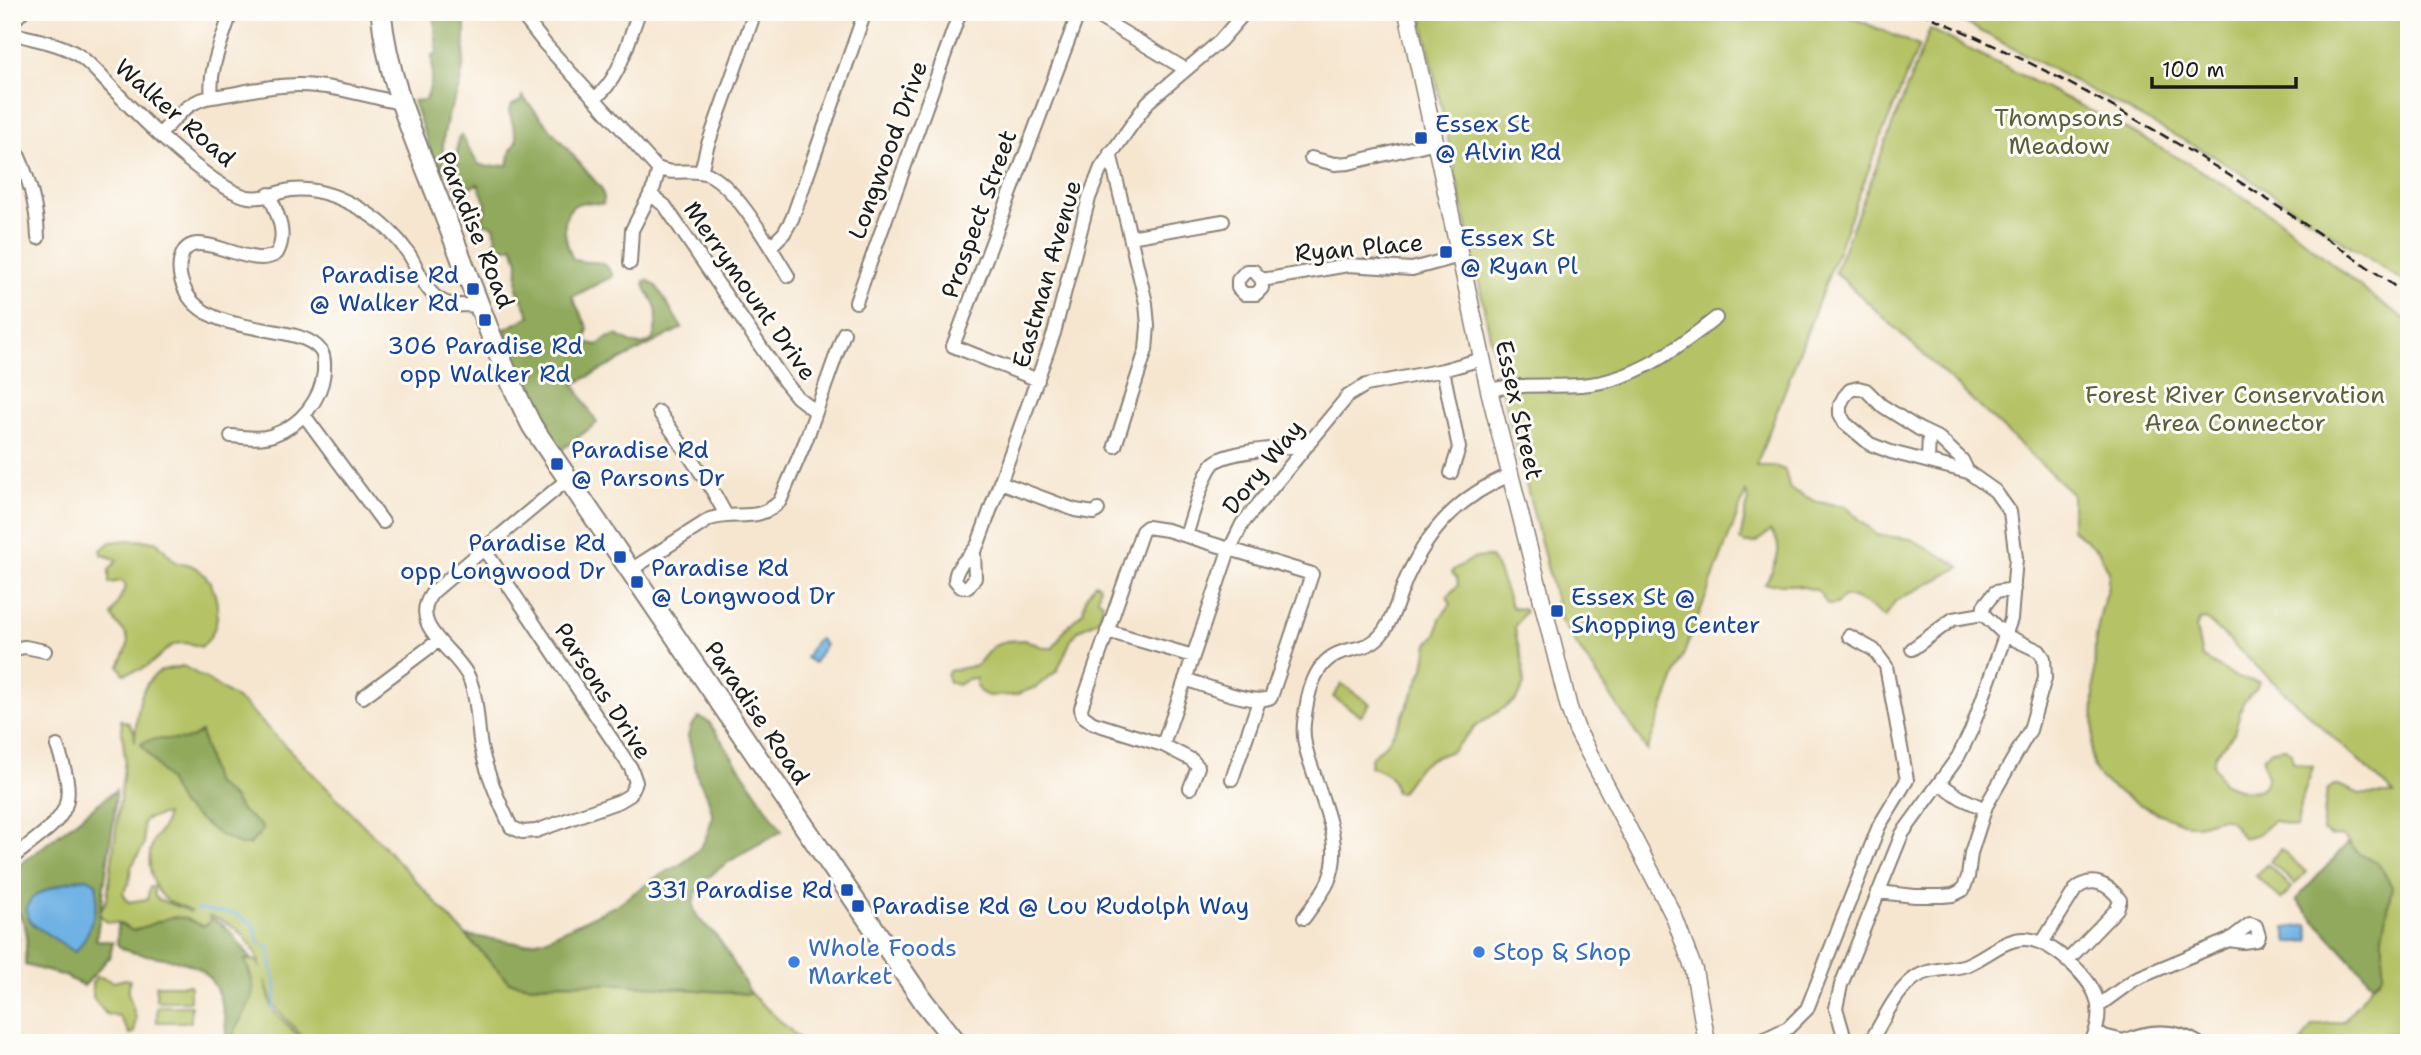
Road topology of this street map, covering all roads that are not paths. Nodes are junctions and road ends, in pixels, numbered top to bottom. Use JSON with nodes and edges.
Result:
{"nodes":[{"id":1,"x":22,"y":12,"type":"edge"},
{"id":2,"x":231,"y":12,"type":"edge"},
{"id":3,"x":382,"y":12,"type":"edge"},
{"id":4,"x":520,"y":12,"type":"edge"},
{"id":5,"x":639,"y":12,"type":"edge"},
{"id":6,"x":755,"y":12,"type":"edge"},
{"id":7,"x":865,"y":12,"type":"edge"},
{"id":8,"x":960,"y":12,"type":"edge"},
{"id":9,"x":1079,"y":12,"type":"edge"},
{"id":10,"x":1090,"y":12,"type":"edge"},
{"id":11,"x":1245,"y":12,"type":"edge"},
{"id":12,"x":1407,"y":12,"type":"edge"},
{"id":13,"x":12,"y":22,"type":"edge"},
{"id":14,"x":12,"y":33,"type":"edge"},
{"id":15,"x":1185,"y":69,"type":"junction"},
{"id":16,"x":212,"y":97,"type":"junction"},
{"id":17,"x":595,"y":99,"type":"junction"},
{"id":18,"x":400,"y":103,"type":"junction"},
{"id":19,"x":160,"y":134,"type":"junction"},
{"id":20,"x":12,"y":142,"type":"edge"},
{"id":21,"x":1436,"y":142,"type":"junction"},
{"id":22,"x":1110,"y":153,"type":"junction"},
{"id":23,"x":1311,"y":158,"type":"dead end"},
{"id":24,"x":659,"y":169,"type":"junction"},
{"id":25,"x":701,"y":172,"type":"junction"},
{"id":26,"x":269,"y":194,"type":"junction"},
{"id":27,"x":650,"y":194,"type":"junction"},
{"id":28,"x":1223,"y":221,"type":"dead end"},
{"id":29,"x":1130,"y":237,"type":"junction"},
{"id":30,"x":38,"y":239,"type":"dead end"},
{"id":31,"x":770,"y":247,"type":"junction"},
{"id":32,"x":1460,"y":256,"type":"junction"},
{"id":33,"x":630,"y":263,"type":"dead end"},
{"id":34,"x":788,"y":276,"type":"dead end"},
{"id":35,"x":1262,"y":280,"type":"dead end"},
{"id":36,"x":856,"y":302,"type":"dead end"},
{"id":37,"x":479,"y":305,"type":"junction"},
{"id":38,"x":1716,"y":318,"type":"dead end"},
{"id":39,"x":844,"y":332,"type":"dead end"},
{"id":40,"x":1482,"y":359,"type":"junction"},
{"id":41,"x":1443,"y":370,"type":"junction"},
{"id":42,"x":1038,"y":380,"type":"junction"},
{"id":43,"x":1489,"y":390,"type":"junction"},
{"id":44,"x":815,"y":411,"type":"junction"},
{"id":45,"x":659,"y":412,"type":"dead end"},
{"id":46,"x":304,"y":415,"type":"junction"},
{"id":47,"x":1930,"y":434,"type":"junction"},
{"id":48,"x":231,"y":436,"type":"dead end"},
{"id":49,"x":1308,"y":445,"type":"junction"},
{"id":50,"x":1115,"y":446,"type":"dead end"},
{"id":51,"x":1928,"y":461,"type":"junction"},
{"id":52,"x":1968,"y":472,"type":"junction"},
{"id":53,"x":1451,"y":473,"type":"dead end"},
{"id":54,"x":1510,"y":475,"type":"junction"},
{"id":55,"x":568,"y":480,"type":"junction"},
{"id":56,"x":1000,"y":482,"type":"junction"},
{"id":57,"x":1098,"y":510,"type":"dead end"},
{"id":58,"x":726,"y":515,"type":"junction"},
{"id":59,"x":383,"y":522,"type":"dead end"},
{"id":60,"x":1186,"y":536,"type":"junction"},
{"id":61,"x":484,"y":549,"type":"junction"},
{"id":62,"x":1228,"y":550,"type":"junction"},
{"id":63,"x":974,"y":553,"type":"dead end"},
{"id":64,"x":629,"y":571,"type":"junction"},
{"id":65,"x":2014,"y":589,"type":"junction"},
{"id":66,"x":1983,"y":614,"type":"junction"},
{"id":67,"x":1107,"y":631,"type":"junction"},
{"id":68,"x":2005,"y":635,"type":"junction"},
{"id":69,"x":1849,"y":636,"type":"dead end"},
{"id":70,"x":439,"y":640,"type":"junction"},
{"id":71,"x":12,"y":649,"type":"edge"},
{"id":72,"x":1912,"y":649,"type":"dead end"},
{"id":73,"x":46,"y":651,"type":"dead end"},
{"id":74,"x":1193,"y":656,"type":"junction"},
{"id":75,"x":1185,"y":679,"type":"junction"},
{"id":76,"x":363,"y":697,"type":"dead end"},
{"id":77,"x":1259,"y":701,"type":"junction"},
{"id":78,"x":1163,"y":745,"type":"junction"},
{"id":79,"x":57,"y":746,"type":"dead end"},
{"id":80,"x":1232,"y":779,"type":"dead end"},
{"id":81,"x":1939,"y":783,"type":"junction"},
{"id":82,"x":1190,"y":788,"type":"dead end"},
{"id":83,"x":1985,"y":809,"type":"junction"},
{"id":84,"x":12,"y":858,"type":"edge"},
{"id":85,"x":1878,"y":892,"type":"junction"},
{"id":86,"x":1304,"y":918,"type":"dead end"},
{"id":87,"x":12,"y":926,"type":"edge"},
{"id":88,"x":2229,"y":940,"type":"dead end"},
{"id":89,"x":2042,"y":943,"type":"junction"},
{"id":90,"x":12,"y":961,"type":"edge"},
{"id":91,"x":2067,"y":961,"type":"junction"},
{"id":92,"x":2098,"y":1006,"type":"junction"},
{"id":93,"x":2093,"y":1038,"type":"edge"},
{"id":94,"x":2124,"y":1042,"type":"edge"},
{"id":95,"x":957,"y":1043,"type":"edge"},
{"id":96,"x":1707,"y":1043,"type":"edge"},
{"id":97,"x":1756,"y":1043,"type":"edge"},
{"id":98,"x":1846,"y":1043,"type":"edge"},
{"id":99,"x":1869,"y":1043,"type":"edge"},
{"id":100,"x":2198,"y":1043,"type":"edge"}],
"edges":[{"from":1,"to":13,"type":"street"},
{"from":2,"to":16,"type":"street"},
{"from":3,"to":18,"type":"highway","name":"Paradise Road"},
{"from":4,"to":17,"type":"street"},
{"from":5,"to":17,"type":"street"},
{"from":6,"to":25,"type":"street"},
{"from":7,"to":31,"type":"street"},
{"from":8,"to":36,"type":"street","name":"Longwood Drive"},
{"from":9,"to":42,"type":"street","name":"Prospect Street"},
{"from":10,"to":15,"type":"street"},
{"from":11,"to":15,"type":"street","name":"Eastman Avenue"},
{"from":12,"to":21,"type":"main road","name":"Essex Street"},
{"from":14,"to":19,"type":"street","name":"Walker Road"},
{"from":15,"to":22,"type":"street","name":"Eastman Avenue"},
{"from":16,"to":18,"type":"street"},
{"from":16,"to":19,"type":"street"},
{"from":17,"to":24,"type":"street"},
{"from":18,"to":37,"type":"highway","name":"Paradise Road"},
{"from":19,"to":26,"type":"street","name":"Walker Road"},
{"from":20,"to":30,"type":"street"},
{"from":21,"to":23,"type":"street"},
{"from":21,"to":32,"type":"main road","name":"Essex Street"},
{"from":22,"to":29,"type":"street"},
{"from":22,"to":42,"type":"street","name":"Eastman Avenue"},
{"from":24,"to":25,"type":"street"},
{"from":24,"to":27,"type":"street"},
{"from":25,"to":31,"type":"street"},
{"from":26,"to":37,"type":"street","name":"Walker Road"},
{"from":26,"to":46,"type":"street"},
{"from":27,"to":33,"type":"street"},
{"from":27,"to":44,"type":"street","name":"Merrymount Drive"},
{"from":28,"to":29,"type":"street"},
{"from":29,"to":50,"type":"street"},
{"from":31,"to":34,"type":"street"},
{"from":32,"to":35,"type":"street","name":"Ryan Place"},
{"from":32,"to":40,"type":"main road","name":"Essex Street"},
{"from":37,"to":55,"type":"highway","name":"Paradise Road"},
{"from":38,"to":43,"type":"street"},
{"from":39,"to":44,"type":"street"},
{"from":40,"to":41,"type":"street","name":"Dory Way"},
{"from":40,"to":43,"type":"main road","name":"Essex Street"},
{"from":41,"to":49,"type":"street","name":"Dory Way"},
{"from":41,"to":53,"type":"street"},
{"from":42,"to":56,"type":"street","name":"Eastman Avenue"},
{"from":43,"to":54,"type":"main road","name":"Essex Street"},
{"from":44,"to":58,"type":"street"},
{"from":45,"to":58,"type":"street"},
{"from":46,"to":48,"type":"street"},
{"from":46,"to":59,"type":"street"},
{"from":47,"to":51,"type":"street"},
{"from":47,"to":51,"type":"street"},
{"from":47,"to":52,"type":"street"},
{"from":49,"to":60,"type":"street"},
{"from":49,"to":62,"type":"street","name":"Dory Way"},
{"from":51,"to":52,"type":"street"},
{"from":52,"to":65,"type":"street"},
{"from":54,"to":86,"type":"street"},
{"from":54,"to":96,"type":"main road","name":"Essex Street"},
{"from":55,"to":61,"type":"street","name":"Parsons Drive"},
{"from":55,"to":64,"type":"highway","name":"Paradise Road"},
{"from":56,"to":57,"type":"street"},
{"from":56,"to":63,"type":"street","name":"Eastman Avenue"},
{"from":58,"to":64,"type":"street"},
{"from":60,"to":62,"type":"street"},
{"from":60,"to":67,"type":"street"},
{"from":61,"to":70,"type":"street","name":"Parsons Drive"},
{"from":61,"to":70,"type":"street","name":"Parsons Drive"},
{"from":62,"to":74,"type":"street","name":"Dory Way"},
{"from":62,"to":77,"type":"street"},
{"from":64,"to":95,"type":"highway","name":"Paradise Road"},
{"from":65,"to":66,"type":"street"},
{"from":65,"to":68,"type":"street"},
{"from":66,"to":68,"type":"street"},
{"from":66,"to":72,"type":"street"},
{"from":67,"to":74,"type":"street"},
{"from":67,"to":78,"type":"street"},
{"from":68,"to":81,"type":"street"},
{"from":68,"to":83,"type":"street"},
{"from":69,"to":97,"type":"street"},
{"from":70,"to":76,"type":"street"},
{"from":71,"to":73,"type":"street"},
{"from":74,"to":75,"type":"street","name":"Dory Way"},
{"from":75,"to":77,"type":"street"},
{"from":75,"to":78,"type":"street","name":"Dory Way"},
{"from":77,"to":80,"type":"street"},
{"from":78,"to":82,"type":"street"},
{"from":79,"to":84,"type":"street"},
{"from":81,"to":83,"type":"street"},
{"from":81,"to":85,"type":"street"},
{"from":83,"to":85,"type":"street"},
{"from":85,"to":98,"type":"street"},
{"from":87,"to":90,"type":"street"},
{"from":88,"to":92,"type":"street"},
{"from":89,"to":91,"type":"street"},
{"from":89,"to":91,"type":"street"},
{"from":89,"to":99,"type":"street"},
{"from":91,"to":92,"type":"street"},
{"from":92,"to":93,"type":"street"},
{"from":93,"to":94,"type":"street"},
{"from":94,"to":100,"type":"street"}]}
